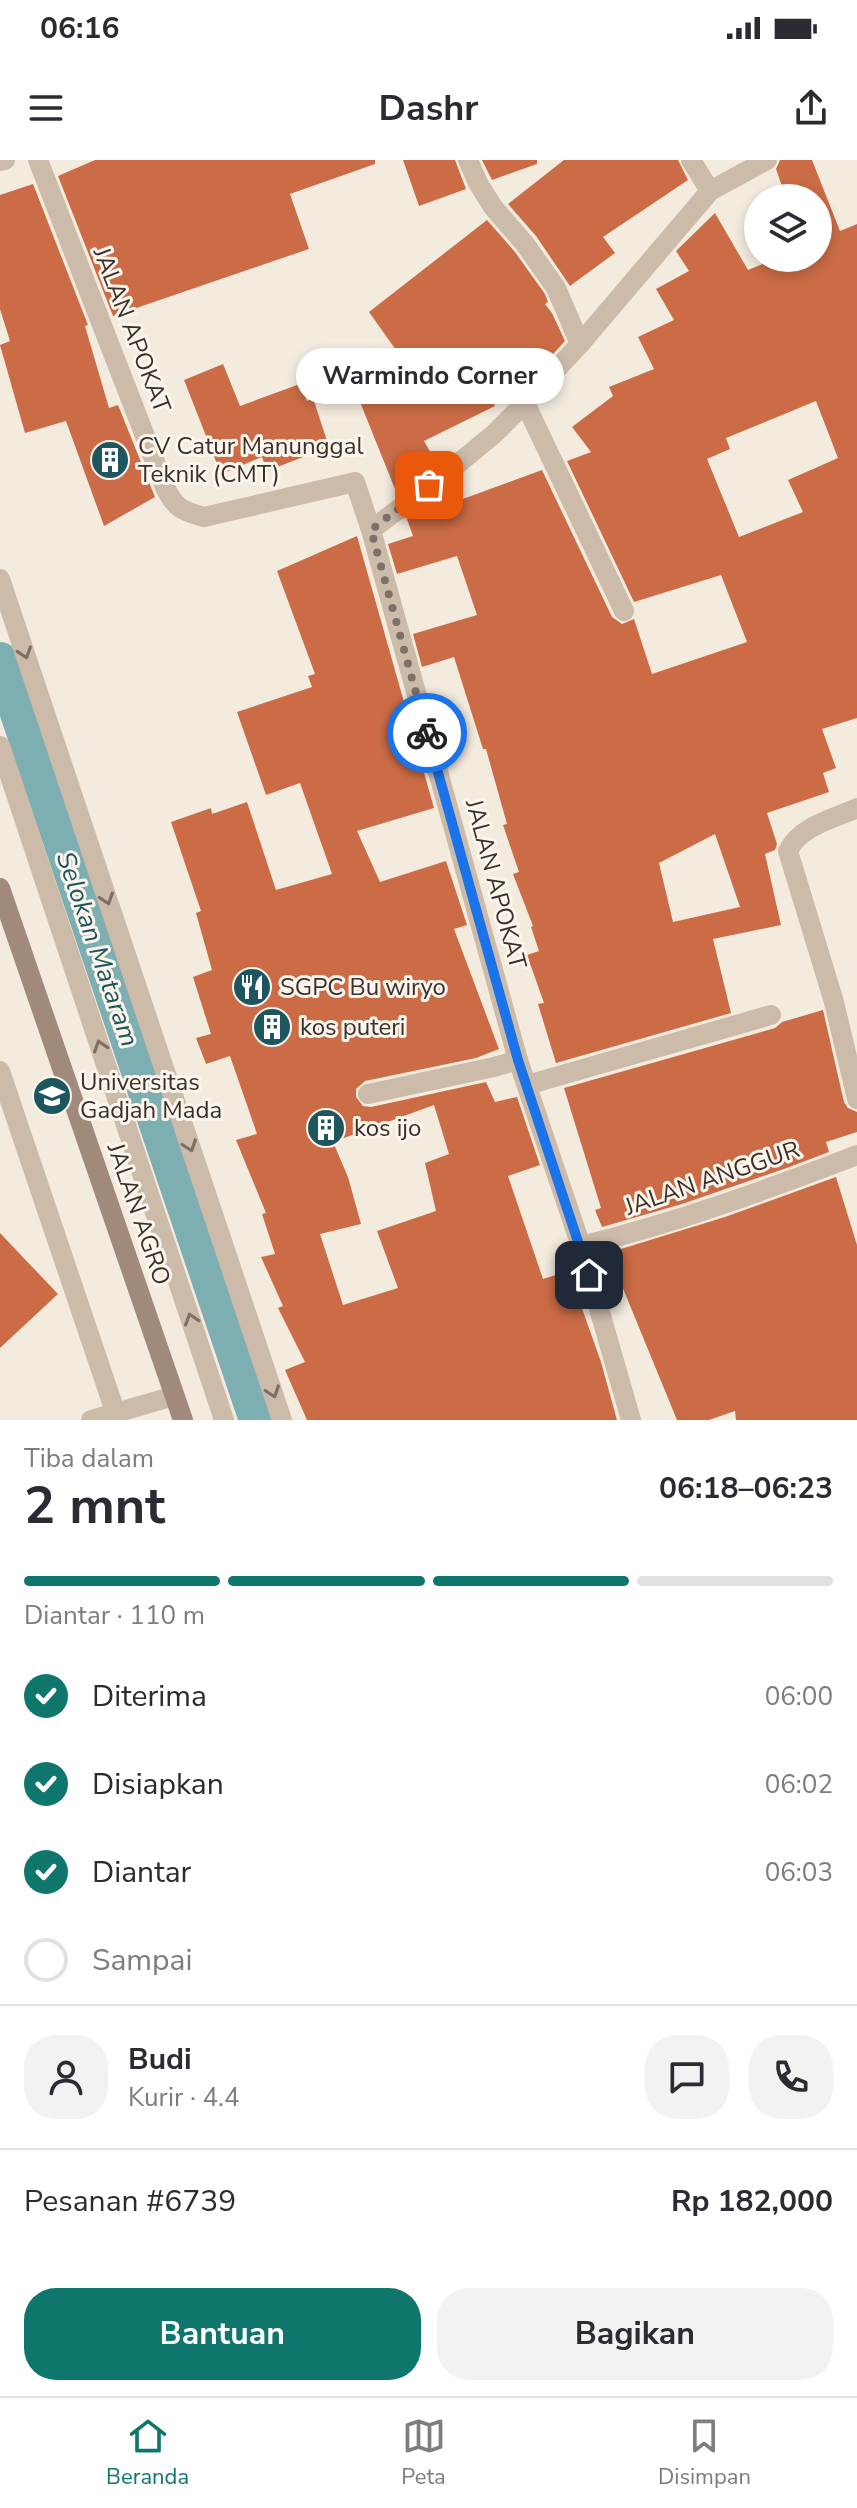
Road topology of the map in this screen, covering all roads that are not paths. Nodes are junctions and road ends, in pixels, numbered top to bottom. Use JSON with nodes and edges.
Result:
{"nodes":[{"id":1,"x":38,"y":160,"type":"edge"},
{"id":2,"x":468,"y":160,"type":"edge"},
{"id":3,"x":691,"y":160,"type":"edge"},
{"id":4,"x":767,"y":160,"type":"edge"},
{"id":5,"x":710,"y":191,"type":"junction"},
{"id":6,"x":580,"y":344,"type":"junction"},
{"id":7,"x":525,"y":403,"type":"junction"},
{"id":8,"x":371,"y":530,"type":"junction"},
{"id":9,"x":0,"y":579,"type":"edge"},
{"id":10,"x":624,"y":611,"type":"dead end"},
{"id":11,"x":0,"y":746,"type":"edge"},
{"id":12,"x":857,"y":808,"type":"edge"},
{"id":13,"x":0,"y":888,"type":"edge"},
{"id":14,"x":771,"y":1015,"type":"dead end"},
{"id":15,"x":518,"y":1060,"type":"junction"},
{"id":16,"x":0,"y":1071,"type":"edge"},
{"id":17,"x":527,"y":1085,"type":"junction"},
{"id":18,"x":368,"y":1094,"type":"dead end"},
{"id":19,"x":857,"y":1099,"type":"edge"},
{"id":20,"x":6,"y":1100,"type":"edge"},
{"id":21,"x":857,"y":1155,"type":"edge"},
{"id":22,"x":581,"y":1246,"type":"junction"},
{"id":23,"x":174,"y":1396,"type":"junction"},
{"id":24,"x":117,"y":1416,"type":"edge"},
{"id":25,"x":91,"y":1420,"type":"edge"},
{"id":26,"x":183,"y":1420,"type":"edge"},
{"id":27,"x":224,"y":1420,"type":"edge"},
{"id":28,"x":282,"y":1420,"type":"edge"},
{"id":29,"x":631,"y":1420,"type":"edge"}],
"edges":[{"from":1,"to":8,"type":"street","name":"JALAN APOKAT"},
{"from":2,"to":6,"type":"street"},
{"from":3,"to":5,"type":"street"},
{"from":4,"to":5,"type":"street"},
{"from":5,"to":6,"type":"street"},
{"from":6,"to":7,"type":"street"},
{"from":7,"to":8,"type":"street"},
{"from":7,"to":10,"type":"street"},
{"from":8,"to":15,"type":"street","name":"JALAN APOKAT"},
{"from":9,"to":28,"type":"street","one_way":true},
{"from":27,"to":11,"type":"street","one_way":true},
{"from":12,"to":19,"type":"street"},
{"from":13,"to":23,"type":"main road","name":"JALAN AGRO"},
{"from":14,"to":17,"type":"street"},
{"from":15,"to":17,"type":"street","name":"JALAN APOKAT"},
{"from":15,"to":18,"type":"street"},
{"from":16,"to":20,"type":"street"},
{"from":17,"to":22,"type":"street","name":"JALAN APOKAT"},
{"from":20,"to":24,"type":"street"},
{"from":21,"to":22,"type":"street","name":"JALAN ANGGUR"},
{"from":22,"to":29,"type":"street","name":"JALAN APOKAT"},
{"from":23,"to":24,"type":"street"},
{"from":23,"to":26,"type":"main road","name":"JALAN AGRO"},
{"from":24,"to":25,"type":"street"}]}
